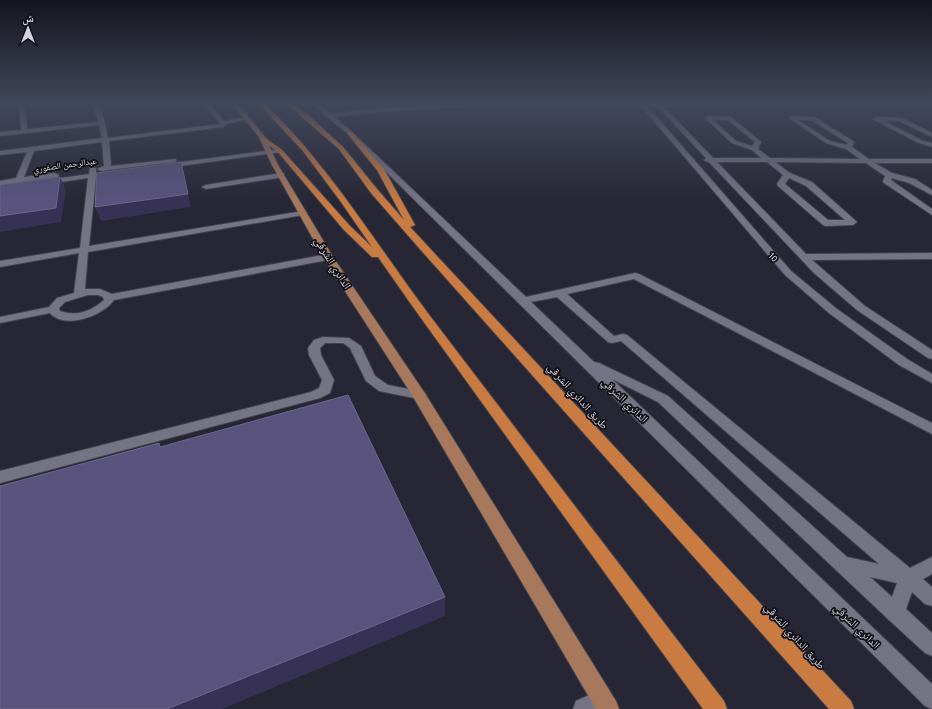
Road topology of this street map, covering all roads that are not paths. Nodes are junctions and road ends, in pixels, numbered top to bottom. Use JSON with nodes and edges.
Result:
{"nodes":[{"id":1,"x":129,"y":137,"type":"edge"},
{"id":2,"x":262,"y":137,"type":"edge"},
{"id":3,"x":294,"y":137,"type":"edge"},
{"id":4,"x":329,"y":137,"type":"edge"},
{"id":5,"x":353,"y":137,"type":"edge"},
{"id":6,"x":354,"y":137,"type":"edge"},
{"id":7,"x":670,"y":137,"type":"edge"},
{"id":8,"x":689,"y":137,"type":"edge"},
{"id":9,"x":729,"y":137,"type":"edge"},
{"id":10,"x":752,"y":137,"type":"edge"},
{"id":11,"x":821,"y":137,"type":"edge"},
{"id":12,"x":843,"y":137,"type":"edge"},
{"id":13,"x":912,"y":137,"type":"edge"},
{"id":14,"x":106,"y":140,"type":"junction"},
{"id":15,"x":932,"y":144,"type":"edge"},
{"id":16,"x":271,"y":147,"type":"junction"},
{"id":17,"x":848,"y":148,"type":"junction"},
{"id":18,"x":754,"y":149,"type":"junction"},
{"id":19,"x":31,"y":150,"type":"junction"},
{"id":20,"x":0,"y":153,"type":"edge"},
{"id":21,"x":690,"y":160,"type":"junction"},
{"id":22,"x":711,"y":160,"type":"junction"},
{"id":23,"x":768,"y":161,"type":"junction"},
{"id":24,"x":868,"y":161,"type":"junction"},
{"id":25,"x":932,"y":161,"type":"edge"},
{"id":26,"x":108,"y":168,"type":"junction"},
{"id":27,"x":93,"y":173,"type":"junction"},
{"id":28,"x":281,"y":175,"type":"junction"},
{"id":29,"x":787,"y":175,"type":"junction"},
{"id":30,"x":889,"y":175,"type":"junction"},
{"id":31,"x":19,"y":180,"type":"junction"},
{"id":32,"x":0,"y":183,"type":"edge"},
{"id":33,"x":206,"y":187,"type":"dead end"},
{"id":34,"x":0,"y":188,"type":"edge"},
{"id":35,"x":932,"y":193,"type":"edge"},
{"id":36,"x":302,"y":213,"type":"junction"},
{"id":37,"x":932,"y":213,"type":"edge"},
{"id":38,"x":422,"y":246,"type":"junction"},
{"id":39,"x":84,"y":249,"type":"junction"},
{"id":40,"x":328,"y":256,"type":"junction"},
{"id":41,"x":932,"y":256,"type":"edge"},
{"id":42,"x":803,"y":257,"type":"junction"},
{"id":43,"x":0,"y":264,"type":"edge"},
{"id":44,"x":393,"y":272,"type":"junction"},
{"id":45,"x":559,"y":293,"type":"junction"},
{"id":46,"x":79,"y":294,"type":"junction"},
{"id":47,"x":109,"y":298,"type":"junction"},
{"id":48,"x":523,"y":301,"type":"junction"},
{"id":49,"x":55,"y":309,"type":"junction"},
{"id":50,"x":0,"y":320,"type":"edge"},
{"id":51,"x":932,"y":355,"type":"edge"},
{"id":52,"x":584,"y":361,"type":"junction"},
{"id":53,"x":932,"y":379,"type":"edge"},
{"id":54,"x":419,"y":395,"type":"junction"},
{"id":55,"x":932,"y":429,"type":"edge"},
{"id":56,"x":0,"y":477,"type":"edge"},
{"id":57,"x":842,"y":564,"type":"junction"},
{"id":58,"x":932,"y":565,"type":"edge"},
{"id":59,"x":908,"y":578,"type":"junction"},
{"id":60,"x":932,"y":598,"type":"edge"},
{"id":61,"x":895,"y":613,"type":"junction"},
{"id":62,"x":932,"y":646,"type":"edge"},
{"id":63,"x":932,"y":700,"type":"edge"},
{"id":64,"x":598,"y":706,"type":"edge"},
{"id":65,"x":716,"y":709,"type":"edge"},
{"id":66,"x":843,"y":709,"type":"edge"}],
"edges":[{"from":1,"to":14,"type":"street"},
{"from":2,"to":16,"type":"main road","name":"الدائري الشرقي"},
{"from":3,"to":44,"type":"highway"},
{"from":4,"to":38,"type":"highway","name":"طريق الدائري الشرقي"},
{"from":5,"to":38,"type":"highway"},
{"from":6,"to":48,"type":"street","name":"الدائري الشرقي"},
{"from":7,"to":21,"type":"street","name":"10"},
{"from":8,"to":22,"type":"street","name":"10"},
{"from":9,"to":18,"type":"street"},
{"from":10,"to":18,"type":"street"},
{"from":11,"to":17,"type":"street"},
{"from":12,"to":17,"type":"street"},
{"from":13,"to":15,"type":"street"},
{"from":14,"to":19,"type":"street"},
{"from":14,"to":26,"type":"street"},
{"from":16,"to":26,"type":"street","name":"عبدالرحمن الصفوري"},
{"from":16,"to":27,"type":"street","name":"عبدالرحمن الصفوري"},
{"from":16,"to":28,"type":"main road","name":"الدائري الشرقي"},
{"from":16,"to":44,"type":"highway"},
{"from":17,"to":24,"type":"street"},
{"from":18,"to":23,"type":"street"},
{"from":19,"to":20,"type":"street"},
{"from":19,"to":31,"type":"street"},
{"from":21,"to":22,"type":"street"},
{"from":21,"to":53,"type":"street","name":"10"},
{"from":22,"to":23,"type":"street"},
{"from":22,"to":42,"type":"street","name":"10"},
{"from":23,"to":24,"type":"street"},
{"from":23,"to":29,"type":"street"},
{"from":24,"to":25,"type":"street"},
{"from":24,"to":30,"type":"street"},
{"from":26,"to":27,"type":"street","name":"عبدالرحمن الصفوري"},
{"from":27,"to":31,"type":"street","name":"عبدالرحمن الصفوري"},
{"from":27,"to":34,"type":"street","name":"عبدالرحمن الصفوري"},
{"from":27,"to":39,"type":"street"},
{"from":28,"to":33,"type":"street"},
{"from":28,"to":36,"type":"main road","name":"الدائري الشرقي"},
{"from":29,"to":29,"type":"street"},
{"from":30,"to":35,"type":"street"},
{"from":30,"to":37,"type":"street"},
{"from":31,"to":32,"type":"street","name":"عبدالرحمن الصفوري"},
{"from":36,"to":39,"type":"street"},
{"from":36,"to":40,"type":"main road","name":"الدائري الشرقي"},
{"from":38,"to":66,"type":"highway","name":"طريق الدائري الشرقي"},
{"from":39,"to":43,"type":"street"},
{"from":39,"to":46,"type":"street"},
{"from":40,"to":47,"type":"street"},
{"from":40,"to":54,"type":"main road","name":"الدائري الشرقي"},
{"from":41,"to":42,"type":"street"},
{"from":42,"to":51,"type":"street","name":"10"},
{"from":44,"to":65,"type":"highway"},
{"from":45,"to":48,"type":"street"},
{"from":45,"to":55,"type":"street"},
{"from":45,"to":59,"type":"street"},
{"from":46,"to":47,"type":"street"},
{"from":46,"to":49,"type":"street"},
{"from":47,"to":49,"type":"street"},
{"from":48,"to":52,"type":"street","name":"الدائري الشرقي"},
{"from":49,"to":50,"type":"street"},
{"from":52,"to":57,"type":"street"},
{"from":52,"to":63,"type":"street","name":"الدائري الشرقي"},
{"from":54,"to":56,"type":"street"},
{"from":54,"to":64,"type":"main road","name":"الدائري الشرقي"},
{"from":57,"to":59,"type":"street"},
{"from":57,"to":61,"type":"street"},
{"from":58,"to":59,"type":"street"},
{"from":59,"to":60,"type":"street"},
{"from":59,"to":61,"type":"street"},
{"from":61,"to":62,"type":"street"}]}
